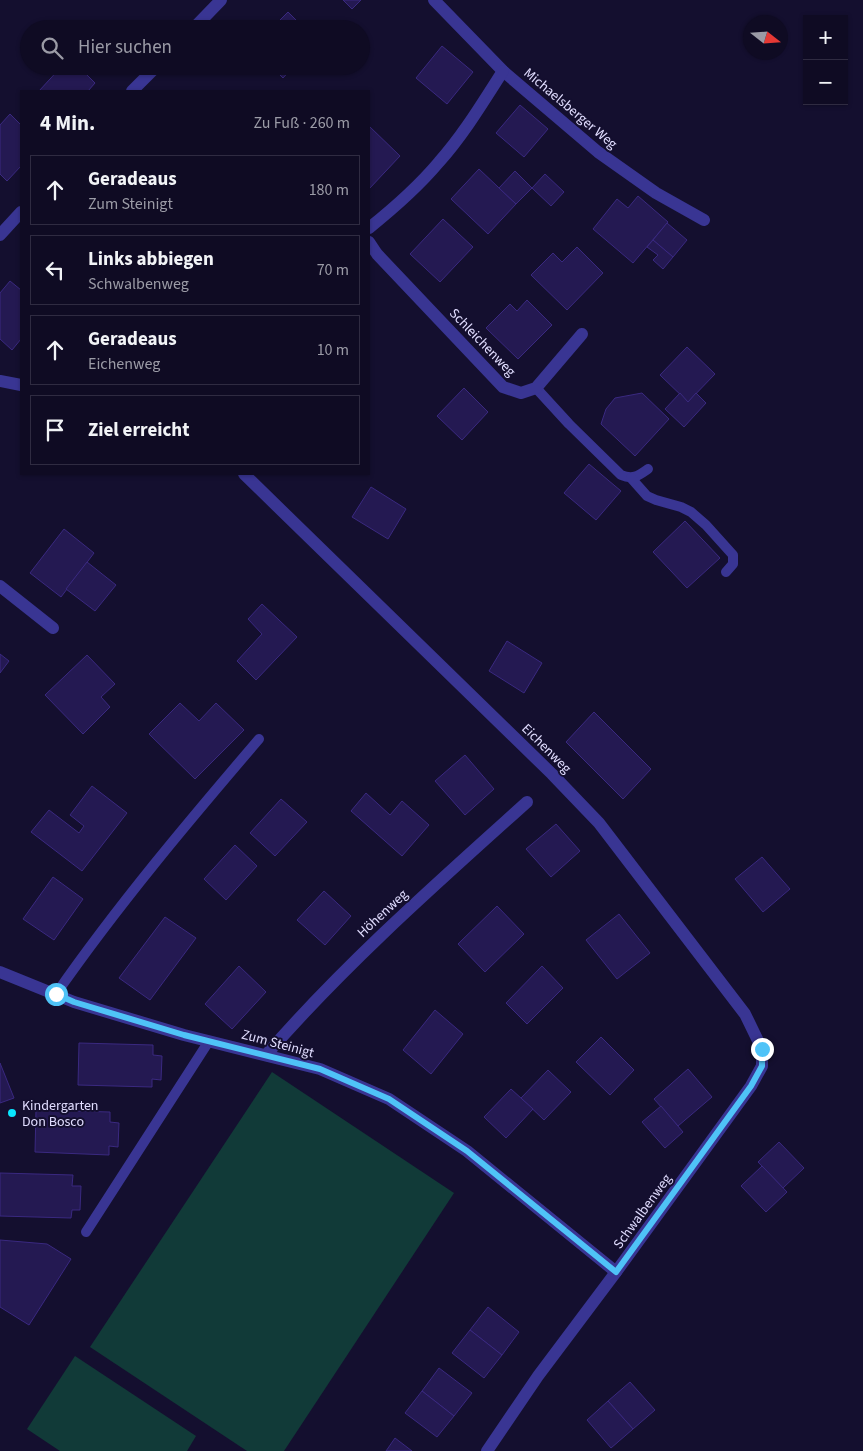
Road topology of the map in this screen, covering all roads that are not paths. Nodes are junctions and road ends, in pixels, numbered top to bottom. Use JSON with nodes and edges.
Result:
{"nodes":[{"id":1,"x":221,"y":0,"type":"edge"},
{"id":2,"x":434,"y":0,"type":"edge"},
{"id":3,"x":202,"y":20,"type":"edge"},
{"id":4,"x":503,"y":71,"type":"junction"},
{"id":5,"x":148,"y":75,"type":"edge"},
{"id":6,"x":133,"y":90,"type":"edge"},
{"id":7,"x":20,"y":213,"type":"edge"},
{"id":8,"x":704,"y":220,"type":"dead end"},
{"id":9,"x":370,"y":227,"type":"edge"},
{"id":10,"x":0,"y":235,"type":"edge"},
{"id":11,"x":370,"y":244,"type":"edge"},
{"id":12,"x":582,"y":334,"type":"dead end"},
{"id":13,"x":0,"y":381,"type":"edge"},
{"id":14,"x":20,"y":385,"type":"edge"},
{"id":15,"x":536,"y":388,"type":"junction"},
{"id":16,"x":648,"y":469,"type":"dead end"},
{"id":17,"x":245,"y":475,"type":"edge"},
{"id":18,"x":631,"y":478,"type":"junction"},
{"id":19,"x":726,"y":572,"type":"dead end"},
{"id":20,"x":0,"y":586,"type":"edge"},
{"id":21,"x":53,"y":628,"type":"dead end"},
{"id":22,"x":259,"y":739,"type":"dead end"},
{"id":23,"x":527,"y":802,"type":"dead end"},
{"id":24,"x":0,"y":972,"type":"edge"},
{"id":25,"x":56,"y":994,"type":"junction"},
{"id":26,"x":209,"y":1041,"type":"junction"},
{"id":27,"x":266,"y":1055,"type":"junction"},
{"id":28,"x":751,"y":1086,"type":"joint"},
{"id":29,"x":86,"y":1232,"type":"dead end"},
{"id":30,"x":616,"y":1272,"type":"junction"},
{"id":31,"x":487,"y":1451,"type":"edge"}],
"edges":[{"from":1,"to":3,"type":"street"},
{"from":2,"to":4,"type":"street","name":"Michaelsberger Weg"},
{"from":4,"to":8,"type":"street","name":"Michaelsberger Weg"},
{"from":4,"to":9,"type":"street"},
{"from":5,"to":6,"type":"street"},
{"from":7,"to":10,"type":"street"},
{"from":11,"to":15,"type":"street","name":"Schleichenweg"},
{"from":12,"to":15,"type":"street"},
{"from":13,"to":14,"type":"street"},
{"from":15,"to":18,"type":"lane"},
{"from":16,"to":18,"type":"lane"},
{"from":17,"to":28,"type":"street","name":"Eichenweg"},
{"from":18,"to":19,"type":"lane"},
{"from":20,"to":21,"type":"street"},
{"from":22,"to":25,"type":"lane"},
{"from":23,"to":27,"type":"street","name":"Höhenweg"},
{"from":24,"to":25,"type":"street","name":"Zum Steinigt"},
{"from":25,"to":26,"type":"street","name":"Zum Steinigt"},
{"from":26,"to":27,"type":"street","name":"Zum Steinigt"},
{"from":26,"to":29,"type":"lane"},
{"from":27,"to":30,"type":"street","name":"Zum Steinigt"},
{"from":28,"to":30,"type":"street","name":"Schwalbenweg"},
{"from":30,"to":31,"type":"street","name":"Schwalbenweg"}]}
